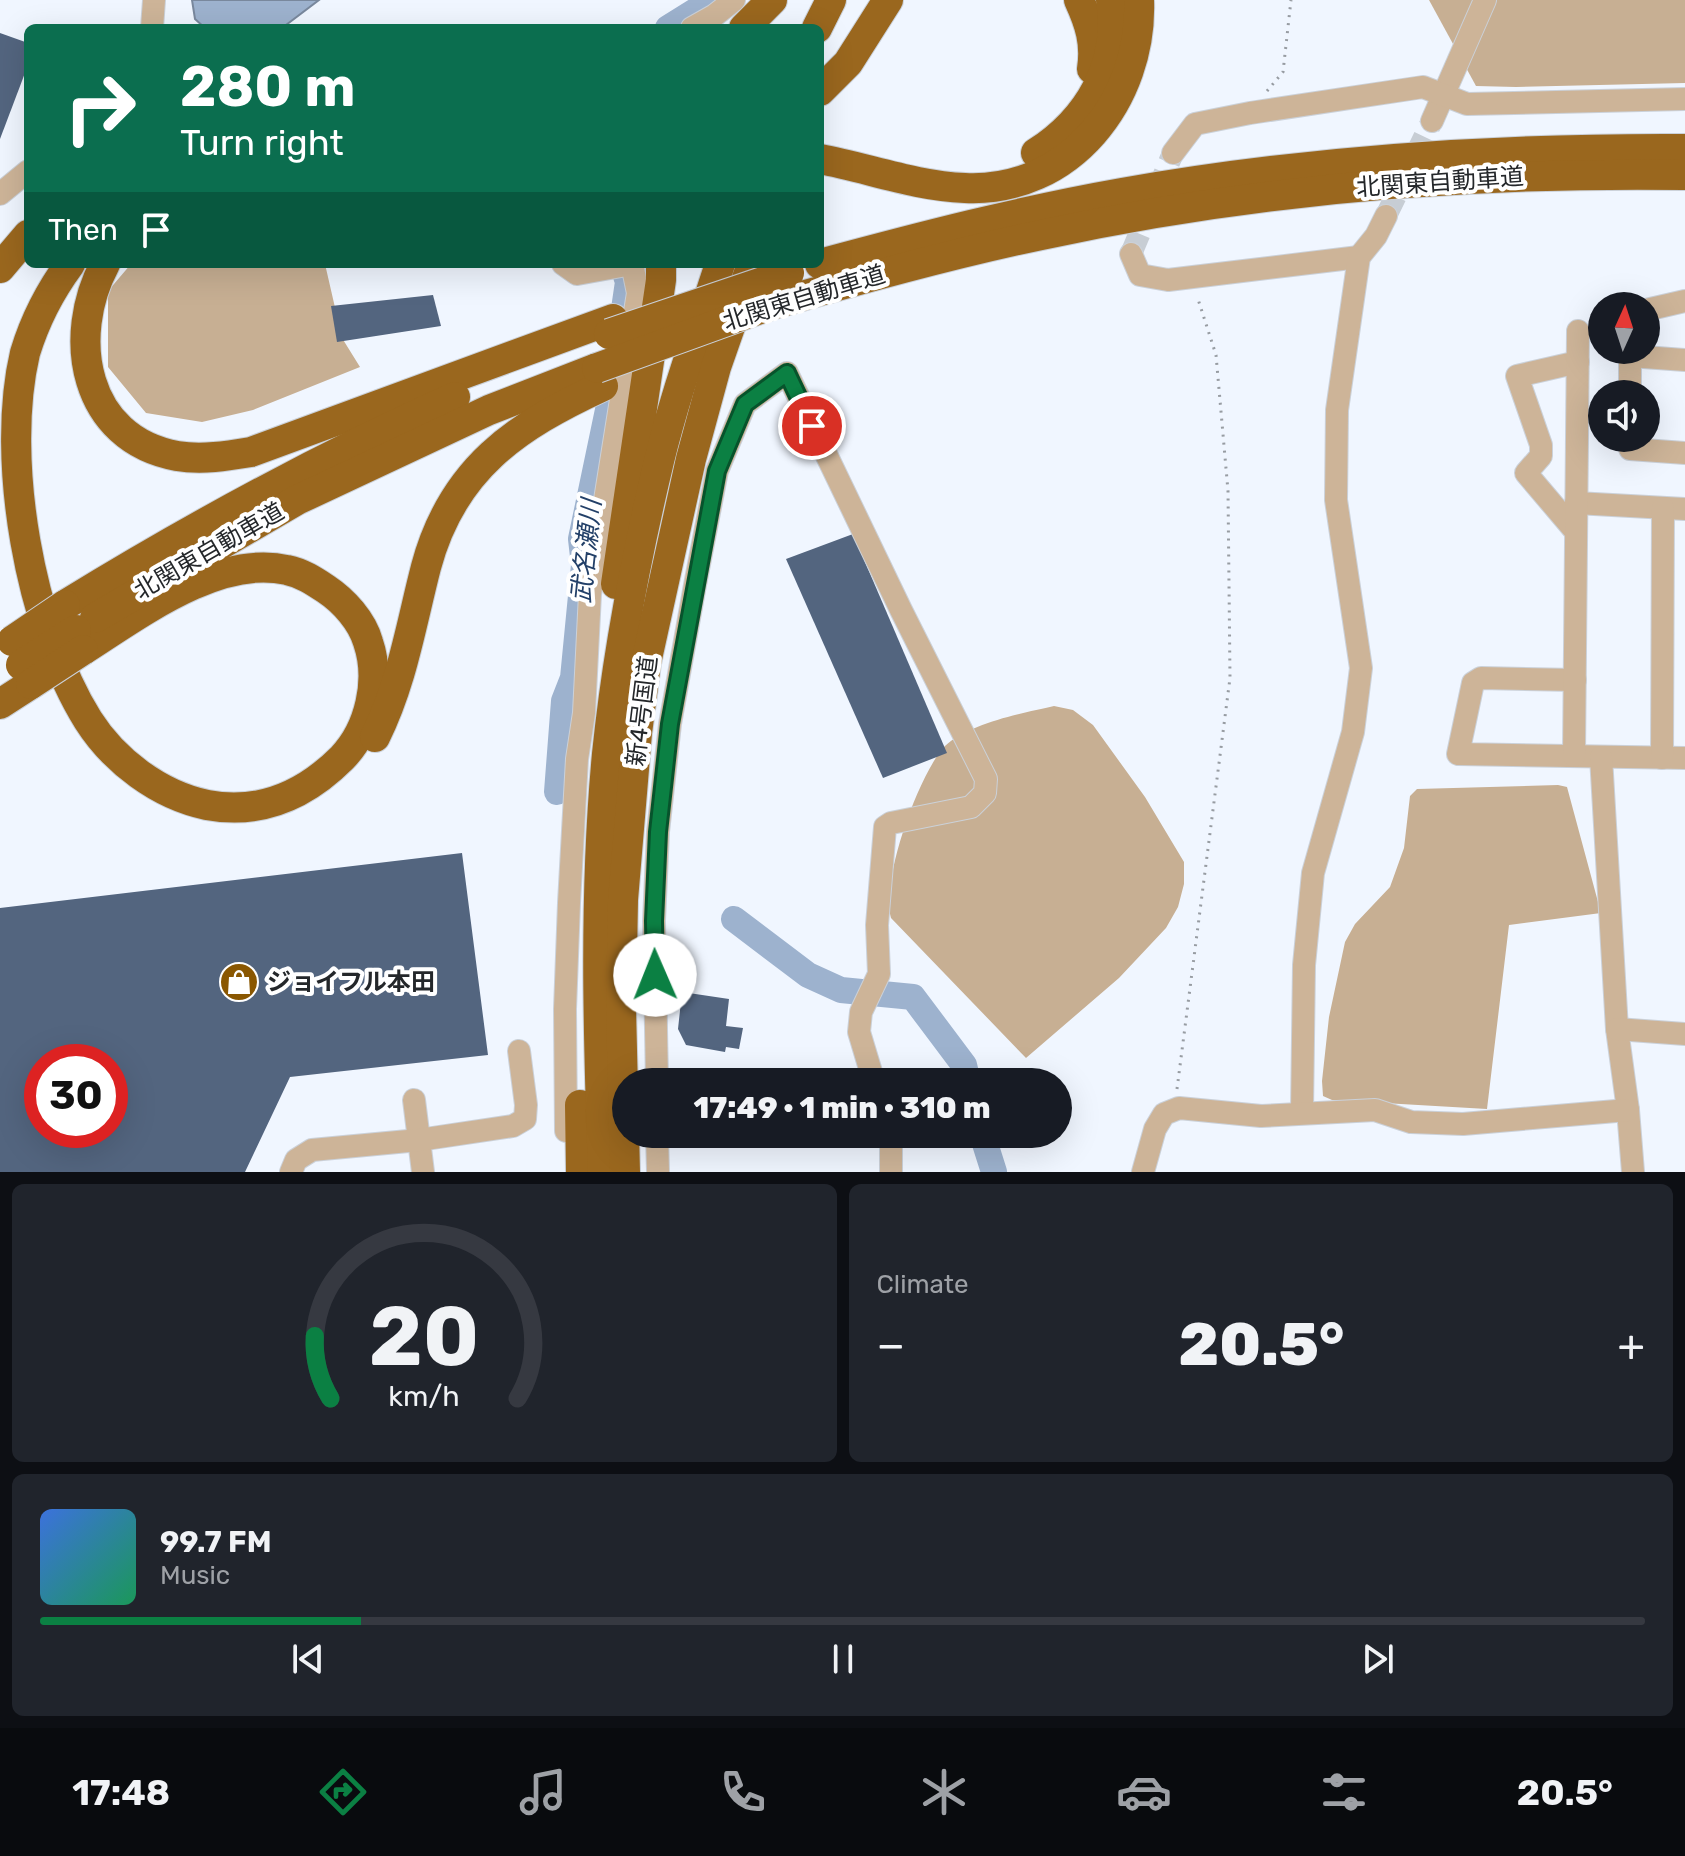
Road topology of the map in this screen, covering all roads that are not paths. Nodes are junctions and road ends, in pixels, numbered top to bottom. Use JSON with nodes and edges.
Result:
{"nodes":[{"id":1,"x":154,"y":0,"type":"edge"},
{"id":2,"x":734,"y":0,"type":"edge"},
{"id":3,"x":772,"y":0,"type":"edge"},
{"id":4,"x":831,"y":0,"type":"edge"},
{"id":5,"x":863,"y":0,"type":"edge"},
{"id":6,"x":888,"y":0,"type":"edge"},
{"id":7,"x":1079,"y":0,"type":"edge"},
{"id":8,"x":1111,"y":0,"type":"edge"},
{"id":9,"x":1126,"y":0,"type":"edge"},
{"id":10,"x":1139,"y":0,"type":"edge"},
{"id":11,"x":1485,"y":0,"type":"edge"},
{"id":12,"x":152,"y":24,"type":"edge"},
{"id":13,"x":699,"y":24,"type":"edge"},
{"id":14,"x":748,"y":24,"type":"edge"},
{"id":15,"x":819,"y":24,"type":"edge"},
{"id":16,"x":824,"y":82,"type":"edge"},
{"id":17,"x":1127,"y":82,"type":"junction"},
{"id":18,"x":824,"y":86,"type":"edge"},
{"id":19,"x":1445,"y":97,"type":"junction"},
{"id":20,"x":1685,"y":99,"type":"edge"},
{"id":21,"x":1083,"y":110,"type":"junction"},
{"id":22,"x":1432,"y":121,"type":"tunnel mouth"},
{"id":23,"x":1685,"y":149,"type":"edge"},
{"id":24,"x":824,"y":152,"type":"edge"},
{"id":25,"x":824,"y":152,"type":"edge"},
{"id":26,"x":1173,"y":153,"type":"tunnel mouth"},
{"id":27,"x":24,"y":174,"type":"edge"},
{"id":28,"x":1685,"y":175,"type":"edge"},
{"id":29,"x":0,"y":194,"type":"edge"},
{"id":30,"x":1386,"y":216,"type":"tunnel mouth"},
{"id":31,"x":24,"y":240,"type":"edge"},
{"id":32,"x":1131,"y":254,"type":"dead end"},
{"id":33,"x":1359,"y":257,"type":"junction"},
{"id":34,"x":824,"y":261,"type":"edge"},
{"id":35,"x":0,"y":268,"type":"edge"},
{"id":36,"x":46,"y":268,"type":"edge"},
{"id":37,"x":67,"y":268,"type":"edge"},
{"id":38,"x":103,"y":268,"type":"edge"},
{"id":39,"x":569,"y":268,"type":"edge"},
{"id":40,"x":610,"y":268,"type":"edge"},
{"id":41,"x":633,"y":268,"type":"edge"},
{"id":42,"x":661,"y":268,"type":"edge"},
{"id":43,"x":719,"y":268,"type":"edge"},
{"id":44,"x":751,"y":268,"type":"edge"},
{"id":45,"x":799,"y":268,"type":"edge"},
{"id":46,"x":1685,"y":301,"type":"edge"},
{"id":47,"x":1660,"y":307,"type":"edge"},
{"id":48,"x":611,"y":326,"type":"junction"},
{"id":49,"x":1578,"y":331,"type":"dead end"},
{"id":50,"x":1660,"y":357,"type":"edge"},
{"id":51,"x":1685,"y":360,"type":"edge"},
{"id":52,"x":1578,"y":362,"type":"junction"},
{"id":53,"x":600,"y":377,"type":"junction"},
{"id":54,"x":0,"y":395,"type":"edge"},
{"id":55,"x":1660,"y":451,"type":"edge"},
{"id":56,"x":1685,"y":453,"type":"edge"},
{"id":57,"x":1576,"y":503,"type":"junction"},
{"id":58,"x":0,"y":507,"type":"edge"},
{"id":59,"x":1674,"y":509,"type":"edge"},
{"id":60,"x":1576,"y":532,"type":"junction"},
{"id":61,"x":664,"y":577,"type":"junction"},
{"id":62,"x":695,"y":585,"type":"junction"},
{"id":63,"x":75,"y":628,"type":"junction"},
{"id":64,"x":13,"y":663,"type":"edge"},
{"id":65,"x":618,"y":670,"type":"junction"},
{"id":66,"x":1575,"y":680,"type":"junction"},
{"id":67,"x":0,"y":704,"type":"edge"},
{"id":68,"x":637,"y":733,"type":"junction"},
{"id":69,"x":1574,"y":756,"type":"junction"},
{"id":70,"x":1601,"y":757,"type":"junction"},
{"id":71,"x":1662,"y":758,"type":"junction"},
{"id":72,"x":1685,"y":758,"type":"edge"},
{"id":73,"x":603,"y":805,"type":"junction"},
{"id":74,"x":1617,"y":1029,"type":"junction"},
{"id":75,"x":1685,"y":1034,"type":"edge"},
{"id":76,"x":519,"y":1051,"type":"dead end"},
{"id":77,"x":642,"y":1068,"type":"edge"},
{"id":78,"x":657,"y":1068,"type":"edge"},
{"id":79,"x":870,"y":1068,"type":"edge"},
{"id":80,"x":414,"y":1100,"type":"dead end"},
{"id":81,"x":1628,"y":1110,"type":"junction"},
{"id":82,"x":1302,"y":1112,"type":"junction"},
{"id":83,"x":419,"y":1140,"type":"junction"},
{"id":84,"x":643,"y":1148,"type":"edge"},
{"id":85,"x":657,"y":1148,"type":"edge"},
{"id":86,"x":891,"y":1148,"type":"edge"},
{"id":87,"x":291,"y":1172,"type":"edge"},
{"id":88,"x":423,"y":1172,"type":"edge"},
{"id":89,"x":566,"y":1172,"type":"edge"},
{"id":90,"x":581,"y":1172,"type":"edge"},
{"id":91,"x":603,"y":1172,"type":"edge"},
{"id":92,"x":625,"y":1172,"type":"edge"},
{"id":93,"x":644,"y":1172,"type":"edge"},
{"id":94,"x":658,"y":1172,"type":"edge"},
{"id":95,"x":891,"y":1172,"type":"edge"},
{"id":96,"x":1143,"y":1172,"type":"edge"},
{"id":97,"x":1633,"y":1172,"type":"edge"}],
"edges":[{"from":1,"to":12,"type":"street"},
{"from":2,"to":13,"type":"street"},
{"from":3,"to":14,"type":"highway"},
{"from":4,"to":15,"type":"highway"},
{"from":5,"to":16,"type":"highway"},
{"from":6,"to":18,"type":"highway"},
{"from":7,"to":21,"type":"highway"},
{"from":8,"to":21,"type":"highway"},
{"from":9,"to":17,"type":"highway"},
{"from":10,"to":17,"type":"highway"},
{"from":11,"to":19,"type":"street"},
{"from":17,"to":25,"type":"highway"},
{"from":19,"to":20,"type":"street"},
{"from":19,"to":22,"type":"street"},
{"from":19,"to":26,"type":"street"},
{"from":21,"to":24,"type":"highway"},
{"from":23,"to":34,"type":"highway","name":"北関東自動車道"},
{"from":27,"to":29,"type":"street"},
{"from":28,"to":53,"type":"highway","name":"北関東自動車道"},
{"from":30,"to":33,"type":"street"},
{"from":31,"to":35,"type":"highway"},
{"from":32,"to":33,"type":"street"},
{"from":33,"to":82,"type":"street"},
{"from":36,"to":54,"type":"highway"},
{"from":37,"to":63,"type":"highway"},
{"from":38,"to":48,"type":"highway"},
{"from":39,"to":40,"type":"street"},
{"from":41,"to":89,"type":"street"},
{"from":42,"to":65,"type":"highway"},
{"from":43,"to":65,"type":"highway","name":"新4号国道"},
{"from":44,"to":61,"type":"highway","name":"新4号国道"},
{"from":45,"to":48,"type":"highway","name":"北関東自動車道","bridge":true},
{"from":46,"to":47,"type":"street"},
{"from":48,"to":63,"type":"highway","name":"北関東自動車道"},
{"from":49,"to":52,"type":"street"},
{"from":50,"to":51,"type":"street"},
{"from":52,"to":57,"type":"street"},
{"from":52,"to":60,"type":"street"},
{"from":53,"to":58,"type":"highway"},
{"from":53,"to":63,"type":"highway","name":"北関東自動車道"},
{"from":55,"to":56,"type":"street"},
{"from":57,"to":59,"type":"street"},
{"from":57,"to":60,"type":"street"},
{"from":59,"to":71,"type":"street"},
{"from":60,"to":66,"type":"street"},
{"from":61,"to":62,"type":"street"},
{"from":61,"to":68,"type":"highway","name":"新4号国道"},
{"from":62,"to":78,"type":"street"},
{"from":62,"to":79,"type":"street"},
{"from":63,"to":64,"type":"highway","name":"北関東自動車道","bridge":true},
{"from":63,"to":64,"type":"highway","bridge":true},
{"from":64,"to":67,"type":"highway"},
{"from":65,"to":73,"type":"highway","name":"新4号国道"},
{"from":66,"to":69,"type":"street"},
{"from":66,"to":69,"type":"street"},
{"from":68,"to":77,"type":"highway"},
{"from":68,"to":92,"type":"highway","name":"新4号国道"},
{"from":69,"to":70,"type":"street"},
{"from":70,"to":71,"type":"street"},
{"from":70,"to":74,"type":"street"},
{"from":71,"to":72,"type":"street"},
{"from":73,"to":90,"type":"highway"},
{"from":73,"to":91,"type":"highway","name":"新4号国道"},
{"from":74,"to":75,"type":"street"},
{"from":74,"to":81,"type":"street"},
{"from":76,"to":83,"type":"street"},
{"from":80,"to":83,"type":"street"},
{"from":81,"to":82,"type":"street"},
{"from":81,"to":97,"type":"street"},
{"from":82,"to":96,"type":"street"},
{"from":83,"to":87,"type":"street"},
{"from":83,"to":88,"type":"street"},
{"from":84,"to":93,"type":"highway"},
{"from":85,"to":94,"type":"street"},
{"from":86,"to":95,"type":"street"}]}
